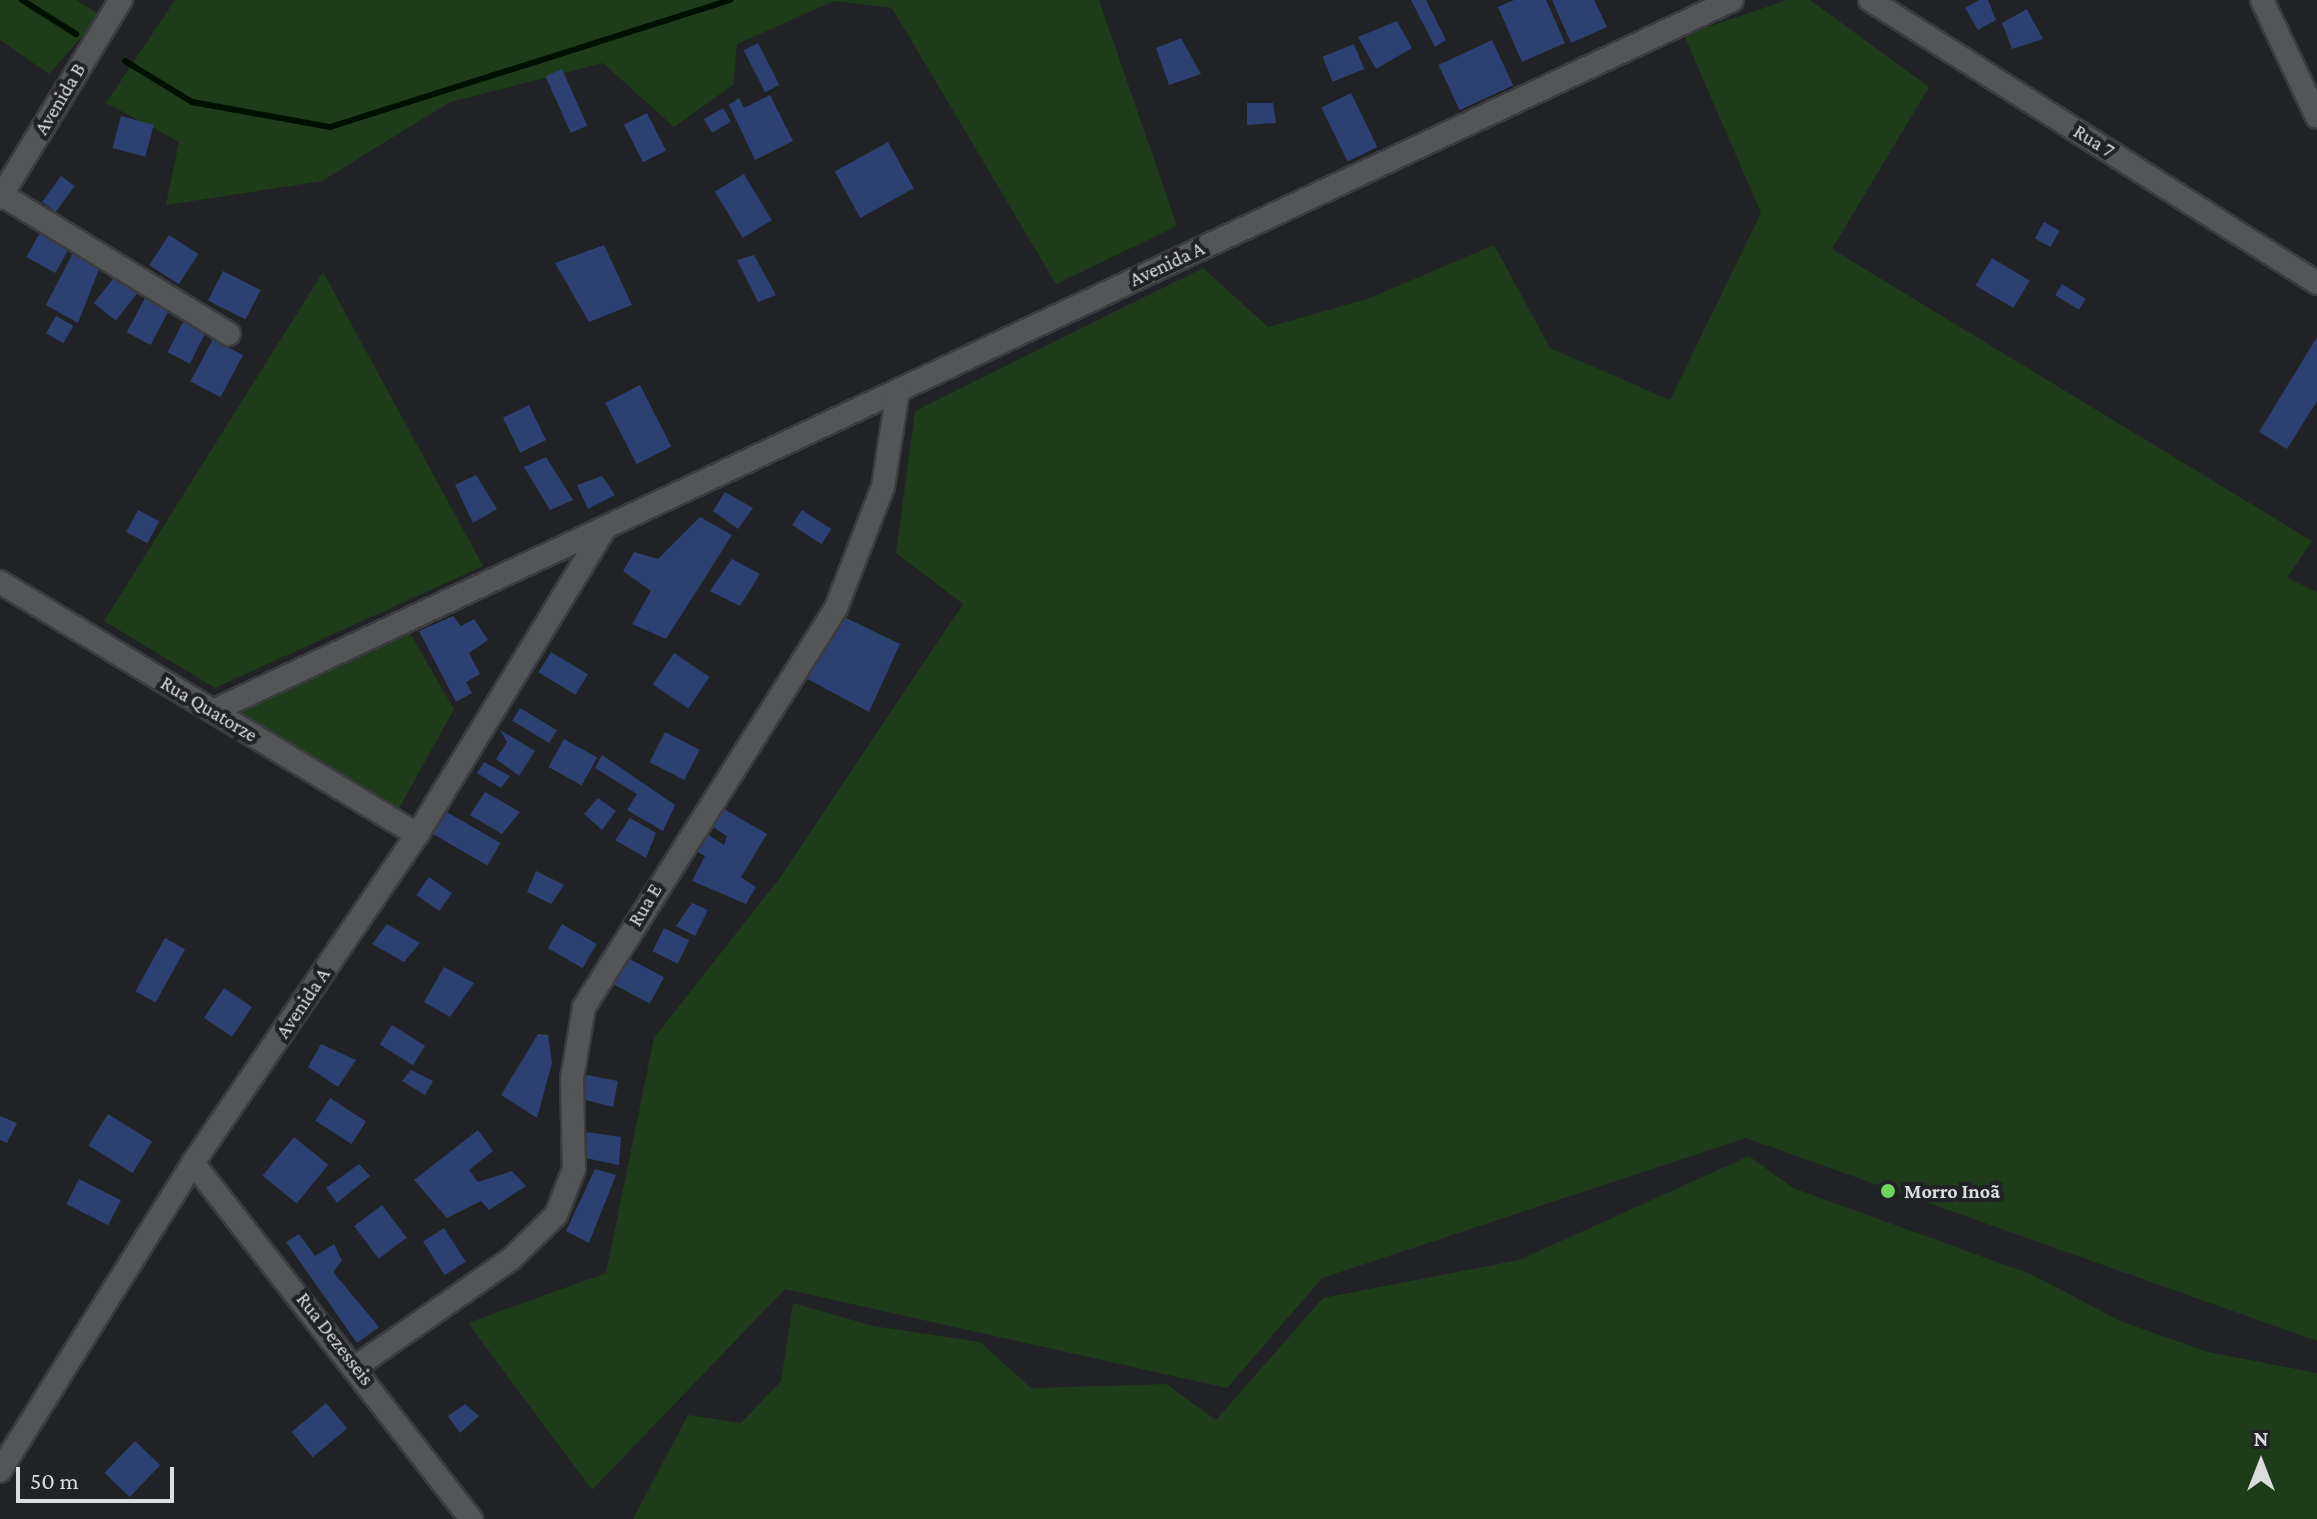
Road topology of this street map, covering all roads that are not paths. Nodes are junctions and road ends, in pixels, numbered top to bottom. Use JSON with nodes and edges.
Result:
{"nodes":[{"id":1,"x":121,"y":0,"type":"edge"},
{"id":2,"x":1732,"y":0,"type":"edge"},
{"id":3,"x":1870,"y":0,"type":"edge"},
{"id":4,"x":2262,"y":0,"type":"edge"},
{"id":5,"x":2317,"y":117,"type":"edge"},
{"id":6,"x":1,"y":197,"type":"edge"},
{"id":7,"x":2317,"y":283,"type":"edge"},
{"id":8,"x":229,"y":334,"type":"dead end"},
{"id":9,"x":898,"y":390,"type":"junction"},
{"id":10,"x":603,"y":532,"type":"junction"},
{"id":11,"x":0,"y":582,"type":"edge"},
{"id":12,"x":213,"y":711,"type":"junction"},
{"id":13,"x":417,"y":835,"type":"junction"},
{"id":14,"x":193,"y":1163,"type":"junction"},
{"id":15,"x":357,"y":1366,"type":"junction"},
{"id":16,"x":0,"y":1471,"type":"edge"},
{"id":17,"x":471,"y":1519,"type":"edge"}],
"edges":[{"from":1,"to":6,"type":"street","name":"Avenida B"},
{"from":2,"to":9,"type":"street","name":"Avenida A"},
{"from":3,"to":7,"type":"street","name":"Rua 7"},
{"from":4,"to":5,"type":"street"},
{"from":6,"to":8,"type":"street"},
{"from":9,"to":10,"type":"street","name":"Avenida A"},
{"from":9,"to":15,"type":"street","name":"Rua E"},
{"from":10,"to":12,"type":"street","name":"Avenida A"},
{"from":10,"to":13,"type":"street","name":"Avenida A"},
{"from":11,"to":12,"type":"street","name":"Rua Quatorze"},
{"from":12,"to":13,"type":"street","name":"Rua Quatorze"},
{"from":13,"to":14,"type":"street","name":"Avenida A"},
{"from":14,"to":15,"type":"street","name":"Rua Dezesseis"},
{"from":14,"to":16,"type":"street","name":"Avenida A"},
{"from":15,"to":17,"type":"street","name":"Rua Dezesseis"}]}
